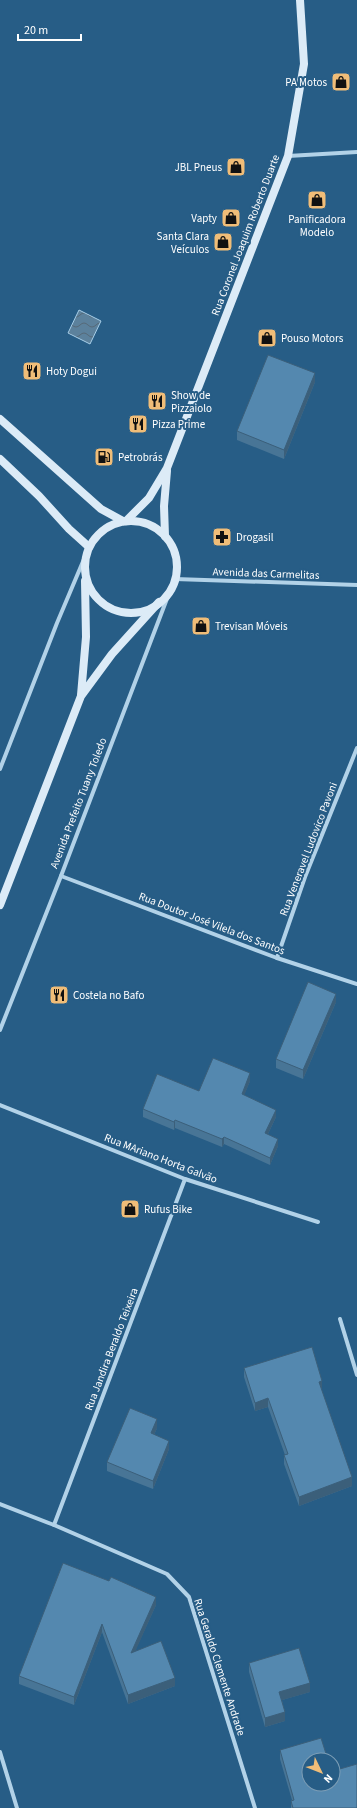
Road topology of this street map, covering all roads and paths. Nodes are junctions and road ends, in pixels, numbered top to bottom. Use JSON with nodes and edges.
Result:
{"nodes":[{"id":1,"x":300,"y":0,"type":"edge"},
{"id":2,"x":357,"y":152,"type":"edge"},
{"id":3,"x":288,"y":156,"type":"junction"},
{"id":4,"x":0,"y":419,"type":"edge"},
{"id":5,"x":0,"y":459,"type":"edge"},
{"id":6,"x":168,"y":468,"type":"junction"},
{"id":7,"x":125,"y":521,"type":"junction"},
{"id":8,"x":165,"y":536,"type":"junction"},
{"id":9,"x":88,"y":550,"type":"junction"},
{"id":10,"x":85,"y":572,"type":"junction"},
{"id":11,"x":174,"y":581,"type":"junction"},
{"id":12,"x":357,"y":585,"type":"edge"},
{"id":13,"x":159,"y":602,"type":"junction"},
{"id":14,"x":81,"y":696,"type":"junction"},
{"id":15,"x":357,"y":748,"type":"edge"},
{"id":16,"x":0,"y":769,"type":"edge"},
{"id":17,"x":61,"y":876,"type":"junction"},
{"id":18,"x":0,"y":905,"type":"edge"},
{"id":19,"x":277,"y":958,"type":"junction"},
{"id":20,"x":357,"y":984,"type":"edge"},
{"id":21,"x":0,"y":1030,"type":"edge"},
{"id":22,"x":0,"y":1105,"type":"edge"},
{"id":23,"x":185,"y":1179,"type":"junction"},
{"id":24,"x":318,"y":1222,"type":"dead end"},
{"id":25,"x":340,"y":1319,"type":"dead end"},
{"id":26,"x":357,"y":1375,"type":"edge"},
{"id":27,"x":0,"y":1504,"type":"edge"},
{"id":28,"x":54,"y":1525,"type":"junction"},
{"id":29,"x":0,"y":1752,"type":"edge"},
{"id":30,"x":17,"y":1808,"type":"edge"},
{"id":31,"x":255,"y":1808,"type":"edge"}],
"edges":[{"from":1,"to":3,"type":"main road","name":"Rua Coronel Joaquim Roberto Duarte"},
{"from":2,"to":3,"type":"street"},
{"from":3,"to":6,"type":"main road","name":"Rua Coronel Joaquim Roberto Duarte"},
{"from":4,"to":7,"type":"main road"},
{"from":5,"to":9,"type":"main road"},
{"from":6,"to":7,"type":"main road","name":"Rua Coronel Joaquim Roberto Duarte"},
{"from":6,"to":8,"type":"main road","name":"Rua Coronel Joaquim Roberto Duarte"},
{"from":7,"to":8,"type":"main road"},
{"from":7,"to":9,"type":"main road"},
{"from":8,"to":11,"type":"main road"},
{"from":9,"to":10,"type":"main road"},
{"from":9,"to":16,"type":"street"},
{"from":10,"to":13,"type":"main road"},
{"from":10,"to":14,"type":"main road"},
{"from":11,"to":12,"type":"street","name":"Avenida das Carmelitas"},
{"from":11,"to":13,"type":"main road"},
{"from":11,"to":17,"type":"street","name":"Avenida Prefeito Tuany Toledo"},
{"from":13,"to":14,"type":"main road"},
{"from":14,"to":18,"type":"main road"},
{"from":15,"to":19,"type":"street","name":"Rua Veneravel Ludovico Pavoni"},
{"from":17,"to":19,"type":"street","name":"Rua Doutor José Vilela dos Santos"},
{"from":17,"to":21,"type":"street","name":"Avenida Prefeito Tuany Toledo"},
{"from":19,"to":20,"type":"street","name":"Rua Doutor José Vilela dos Santos"},
{"from":22,"to":23,"type":"street","name":"Rua MAriano Horta Galvão"},
{"from":23,"to":24,"type":"street","name":"Rua MAriano Horta Galvão"},
{"from":23,"to":28,"type":"street","name":"Rua Jandira Beraldo Teixeira"},
{"from":25,"to":26,"type":"street"},
{"from":27,"to":28,"type":"street","name":"Rua Geraldo Clemente Andrade"},
{"from":28,"to":31,"type":"street","name":"Rua Geraldo Clemente Andrade"},
{"from":29,"to":30,"type":"street"}]}
